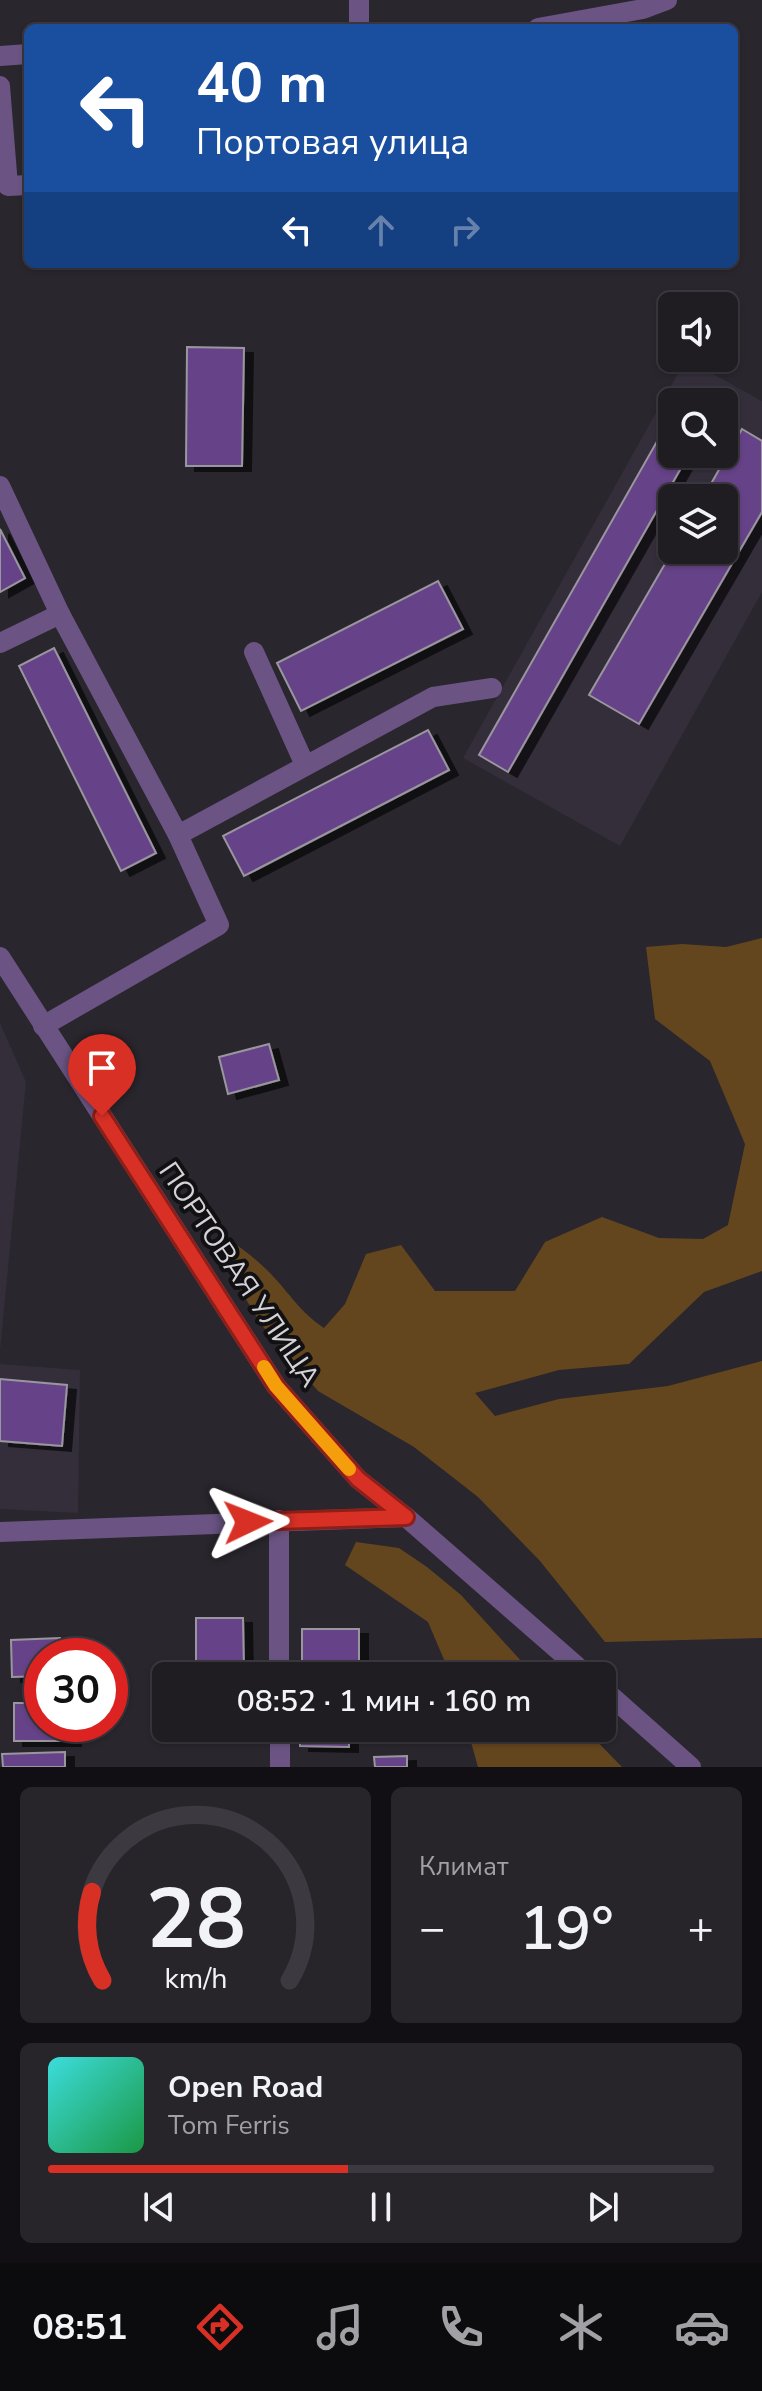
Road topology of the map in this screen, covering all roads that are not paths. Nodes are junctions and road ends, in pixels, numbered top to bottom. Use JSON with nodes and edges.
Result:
{"nodes":[{"id":1,"x":359,"y":0,"type":"edge"},
{"id":2,"x":667,"y":0,"type":"edge"},
{"id":3,"x":359,"y":24,"type":"edge"},
{"id":4,"x":560,"y":24,"type":"edge"},
{"id":5,"x":24,"y":54,"type":"edge"},
{"id":6,"x":0,"y":56,"type":"edge"},
{"id":7,"x":0,"y":86,"type":"edge"},
{"id":8,"x":24,"y":185,"type":"edge"},
{"id":9,"x":0,"y":486,"type":"edge"},
{"id":10,"x":60,"y":614,"type":"junction"},
{"id":11,"x":0,"y":643,"type":"edge"},
{"id":12,"x":254,"y":652,"type":"dead end"},
{"id":13,"x":492,"y":688,"type":"dead end"},
{"id":14,"x":305,"y":765,"type":"junction"},
{"id":15,"x":178,"y":835,"type":"junction"},
{"id":16,"x":0,"y":957,"type":"edge"},
{"id":17,"x":43,"y":1026,"type":"junction"},
{"id":18,"x":406,"y":1517,"type":"junction"},
{"id":19,"x":279,"y":1520,"type":"junction"},
{"id":20,"x":0,"y":1532,"type":"edge"},
{"id":21,"x":279,"y":1662,"type":"edge"},
{"id":22,"x":572,"y":1662,"type":"edge"},
{"id":23,"x":616,"y":1700,"type":"edge"},
{"id":24,"x":280,"y":1742,"type":"edge"},
{"id":25,"x":280,"y":1767,"type":"edge"},
{"id":26,"x":691,"y":1767,"type":"edge"}],
"edges":[{"from":1,"to":3,"type":"street"},
{"from":2,"to":4,"type":"street"},
{"from":5,"to":6,"type":"street"},
{"from":7,"to":8,"type":"street"},
{"from":9,"to":10,"type":"street"},
{"from":10,"to":11,"type":"street"},
{"from":10,"to":15,"type":"street"},
{"from":12,"to":14,"type":"street"},
{"from":13,"to":14,"type":"street"},
{"from":14,"to":15,"type":"street"},
{"from":15,"to":17,"type":"street"},
{"from":16,"to":17,"type":"street","name":"ПОРТОВАЯ УЛИЦА"},
{"from":17,"to":18,"type":"street","name":"ПОРТОВАЯ УЛИЦА"},
{"from":18,"to":19,"type":"street"},
{"from":18,"to":22,"type":"street","name":"ПОРТОВАЯ УЛИЦА"},
{"from":19,"to":20,"type":"street"},
{"from":19,"to":21,"type":"street"},
{"from":23,"to":26,"type":"street"},
{"from":24,"to":25,"type":"street"}]}
